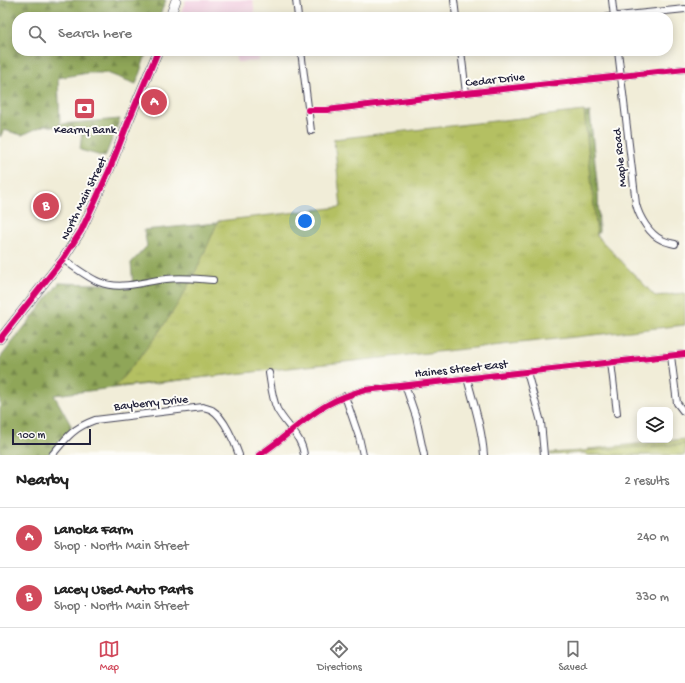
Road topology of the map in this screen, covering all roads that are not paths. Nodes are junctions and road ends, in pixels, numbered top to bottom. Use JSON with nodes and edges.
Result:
{"nodes":[{"id":1,"x":176,"y":0,"type":"edge"},
{"id":2,"x":296,"y":0,"type":"edge"},
{"id":3,"x":454,"y":0,"type":"edge"},
{"id":4,"x":612,"y":0,"type":"edge"},
{"id":5,"x":685,"y":8,"type":"edge"},
{"id":6,"x":172,"y":12,"type":"edge"},
{"id":7,"x":297,"y":12,"type":"edge"},
{"id":8,"x":455,"y":12,"type":"edge"},
{"id":9,"x":612,"y":12,"type":"edge"},
{"id":10,"x":653,"y":12,"type":"edge"},
{"id":11,"x":156,"y":56,"type":"edge"},
{"id":12,"x":302,"y":56,"type":"edge"},
{"id":13,"x":462,"y":56,"type":"edge"},
{"id":14,"x":619,"y":56,"type":"edge"},
{"id":15,"x":685,"y":69,"type":"edge"},
{"id":16,"x":621,"y":76,"type":"junction"},
{"id":17,"x":466,"y":93,"type":"junction"},
{"id":18,"x":308,"y":110,"type":"junction"},
{"id":19,"x":311,"y":131,"type":"dead end"},
{"id":20,"x":674,"y":244,"type":"dead end"},
{"id":21,"x":63,"y":259,"type":"junction"},
{"id":22,"x":213,"y":280,"type":"dead end"},
{"id":23,"x":0,"y":339,"type":"edge"},
{"id":24,"x":685,"y":354,"type":"edge"},
{"id":25,"x":671,"y":356,"type":"junction"},
{"id":26,"x":611,"y":362,"type":"junction"},
{"id":27,"x":527,"y":372,"type":"junction"},
{"id":28,"x":269,"y":373,"type":"dead end"},
{"id":29,"x":467,"y":378,"type":"junction"},
{"id":30,"x":405,"y":385,"type":"junction"},
{"id":31,"x":345,"y":396,"type":"junction"},
{"id":32,"x":683,"y":411,"type":"dead end"},
{"id":33,"x":617,"y":412,"type":"dead end"},
{"id":34,"x":292,"y":430,"type":"junction"},
{"id":35,"x":52,"y":455,"type":"edge"},
{"id":36,"x":239,"y":455,"type":"edge"},
{"id":37,"x":259,"y":455,"type":"edge"},
{"id":38,"x":304,"y":455,"type":"edge"},
{"id":39,"x":363,"y":455,"type":"edge"},
{"id":40,"x":424,"y":455,"type":"edge"},
{"id":41,"x":484,"y":455,"type":"edge"},
{"id":42,"x":544,"y":455,"type":"edge"}],
"edges":[{"from":1,"to":6,"type":"highway"},
{"from":2,"to":7,"type":"street"},
{"from":3,"to":8,"type":"street"},
{"from":4,"to":9,"type":"street"},
{"from":5,"to":10,"type":"street"},
{"from":11,"to":21,"type":"highway","name":"North Main Street"},
{"from":12,"to":18,"type":"street"},
{"from":13,"to":17,"type":"street"},
{"from":14,"to":16,"type":"street","name":"Maple Road"},
{"from":15,"to":16,"type":"street","name":"Cedar Drive"},
{"from":16,"to":17,"type":"street","name":"Cedar Drive"},
{"from":16,"to":20,"type":"street","name":"Maple Road"},
{"from":17,"to":18,"type":"street","name":"Cedar Drive"},
{"from":18,"to":19,"type":"street"},
{"from":21,"to":22,"type":"street"},
{"from":21,"to":23,"type":"highway","name":"North Main Street"},
{"from":24,"to":25,"type":"street","name":"Haines Street East"},
{"from":25,"to":26,"type":"street","name":"Haines Street East"},
{"from":25,"to":32,"type":"street"},
{"from":26,"to":27,"type":"street","name":"Haines Street East"},
{"from":26,"to":33,"type":"street"},
{"from":27,"to":29,"type":"street","name":"Haines Street East"},
{"from":27,"to":42,"type":"street"},
{"from":28,"to":34,"type":"street"},
{"from":29,"to":30,"type":"street","name":"Haines Street East"},
{"from":29,"to":41,"type":"street"},
{"from":30,"to":31,"type":"street","name":"Haines Street East"},
{"from":30,"to":40,"type":"street"},
{"from":31,"to":34,"type":"street","name":"Haines Street East"},
{"from":31,"to":39,"type":"street"},
{"from":34,"to":37,"type":"street","name":"Haines Street East"},
{"from":34,"to":38,"type":"street"},
{"from":35,"to":36,"type":"street","name":"Bayberry Drive"}]}
